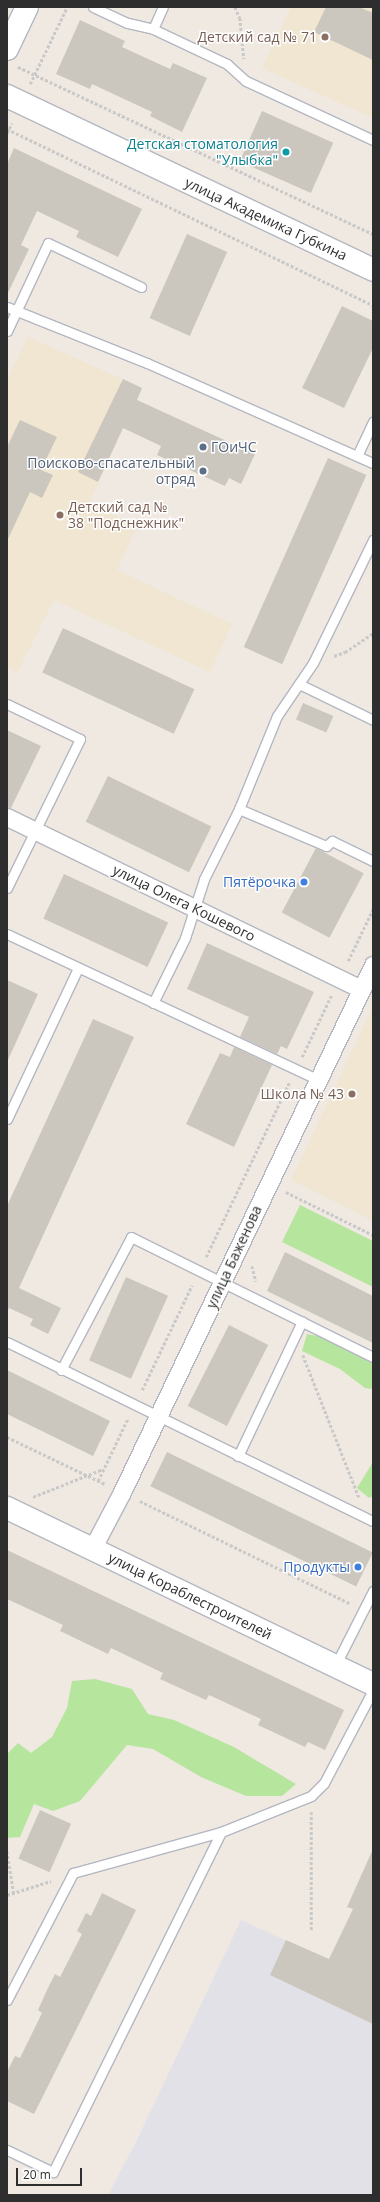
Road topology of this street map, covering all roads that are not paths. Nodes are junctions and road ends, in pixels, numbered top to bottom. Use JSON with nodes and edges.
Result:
{"nodes":[{"id":1,"x":27,"y":7,"type":"edge"},
{"id":2,"x":92,"y":7,"type":"edge"},
{"id":3,"x":164,"y":7,"type":"edge"},
{"id":4,"x":153,"y":29,"type":"junction"},
{"id":5,"x":10,"y":57,"type":"edge"},
{"id":6,"x":14,"y":99,"type":"edge"},
{"id":7,"x":373,"y":140,"type":"edge"},
{"id":8,"x":373,"y":270,"type":"edge"},
{"id":9,"x":141,"y":287,"type":"dead end"},
{"id":10,"x":7,"y":307,"type":"edge"},
{"id":11,"x":16,"y":311,"type":"junction"},
{"id":12,"x":7,"y":331,"type":"edge"},
{"id":13,"x":373,"y":421,"type":"edge"},
{"id":14,"x":357,"y":456,"type":"junction"},
{"id":15,"x":373,"y":463,"type":"edge"},
{"id":16,"x":373,"y":540,"type":"edge"},
{"id":17,"x":299,"y":684,"type":"junction"},
{"id":18,"x":7,"y":704,"type":"edge"},
{"id":19,"x":373,"y":720,"type":"edge"},
{"id":20,"x":239,"y":809,"type":"junction"},
{"id":21,"x":7,"y":817,"type":"edge"},
{"id":22,"x":35,"y":831,"type":"junction"},
{"id":23,"x":373,"y":861,"type":"edge"},
{"id":24,"x":7,"y":888,"type":"edge"},
{"id":25,"x":195,"y":908,"type":"junction"},
{"id":26,"x":7,"y":934,"type":"edge"},
{"id":27,"x":373,"y":965,"type":"edge"},
{"id":28,"x":78,"y":968,"type":"junction"},
{"id":29,"x":362,"y":989,"type":"junction"},
{"id":30,"x":153,"y":1003,"type":"junction"},
{"id":31,"x":318,"y":1080,"type":"junction"},
{"id":32,"x":7,"y":1119,"type":"edge"},
{"id":33,"x":223,"y":1281,"type":"junction"},
{"id":34,"x":302,"y":1321,"type":"junction"},
{"id":35,"x":7,"y":1342,"type":"edge"},
{"id":36,"x":373,"y":1357,"type":"edge"},
{"id":37,"x":61,"y":1370,"type":"junction"},
{"id":38,"x":158,"y":1417,"type":"junction"},
{"id":39,"x":238,"y":1456,"type":"junction"},
{"id":40,"x":7,"y":1508,"type":"edge"},
{"id":41,"x":370,"y":1520,"type":"edge"},
{"id":42,"x":92,"y":1549,"type":"junction"},
{"id":43,"x":373,"y":1591,"type":"edge"},
{"id":44,"x":335,"y":1666,"type":"junction"},
{"id":45,"x":373,"y":1684,"type":"edge"},
{"id":46,"x":373,"y":1690,"type":"edge"},
{"id":47,"x":221,"y":1832,"type":"junction"},
{"id":48,"x":7,"y":2000,"type":"edge"},
{"id":49,"x":7,"y":2150,"type":"edge"}],
"edges":[{"from":1,"to":5,"type":"street"},
{"from":2,"to":4,"type":"lane"},
{"from":3,"to":4,"type":"lane"},
{"from":4,"to":7,"type":"lane"},
{"from":6,"to":8,"type":"street","name":"улица Академика Губкина"},
{"from":9,"to":11,"type":"lane"},
{"from":10,"to":11,"type":"lane"},
{"from":11,"to":12,"type":"lane"},
{"from":11,"to":14,"type":"lane"},
{"from":13,"to":14,"type":"lane"},
{"from":14,"to":15,"type":"lane"},
{"from":16,"to":17,"type":"lane"},
{"from":17,"to":19,"type":"lane"},
{"from":17,"to":20,"type":"lane"},
{"from":18,"to":22,"type":"lane"},
{"from":20,"to":23,"type":"lane"},
{"from":20,"to":25,"type":"lane"},
{"from":21,"to":22,"type":"street","name":"улица Олега Кошевого"},
{"from":22,"to":24,"type":"lane"},
{"from":22,"to":25,"type":"street","name":"улица Олега Кошевого"},
{"from":25,"to":29,"type":"street","name":"улица Олега Кошевого"},
{"from":25,"to":30,"type":"lane"},
{"from":26,"to":28,"type":"lane"},
{"from":27,"to":29,"type":"street","name":"улица Баженова"},
{"from":28,"to":30,"type":"lane"},
{"from":28,"to":32,"type":"lane"},
{"from":29,"to":31,"type":"street","name":"улица Баженова"},
{"from":30,"to":31,"type":"lane"},
{"from":31,"to":33,"type":"street","name":"улица Баженова"},
{"from":33,"to":34,"type":"lane"},
{"from":33,"to":37,"type":"lane"},
{"from":33,"to":38,"type":"street","name":"улица Баженова"},
{"from":34,"to":36,"type":"lane"},
{"from":34,"to":39,"type":"lane"},
{"from":35,"to":37,"type":"lane"},
{"from":37,"to":38,"type":"lane"},
{"from":38,"to":39,"type":"lane"},
{"from":38,"to":42,"type":"street","name":"улица Баженова"},
{"from":39,"to":41,"type":"lane"},
{"from":40,"to":42,"type":"street","name":"улица Кораблестроителей"},
{"from":42,"to":44,"type":"street","name":"улица Кораблестроителей"},
{"from":43,"to":44,"type":"lane"},
{"from":44,"to":45,"type":"street","name":"улица Кораблестроителей"},
{"from":46,"to":47,"type":"lane"},
{"from":47,"to":48,"type":"lane"},
{"from":47,"to":49,"type":"lane"}]}
